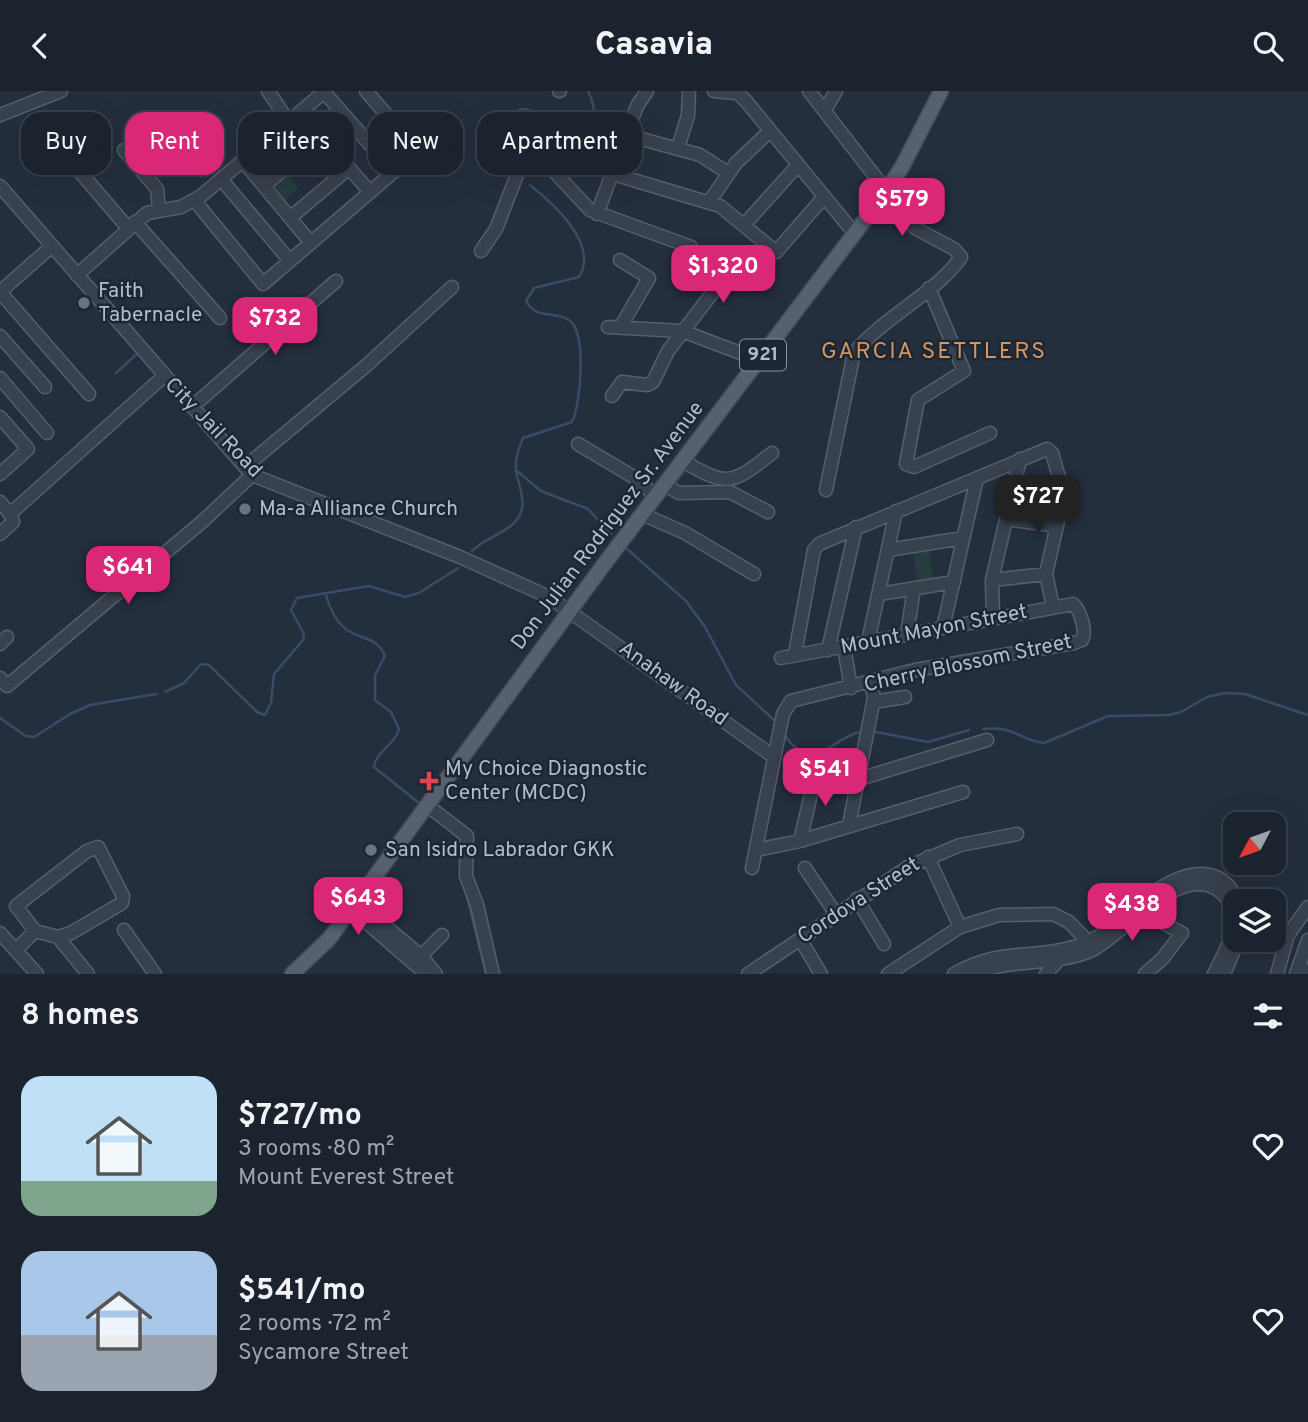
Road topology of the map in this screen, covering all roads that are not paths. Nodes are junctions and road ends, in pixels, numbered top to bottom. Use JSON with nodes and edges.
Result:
{"nodes":[{"id":1,"x":61,"y":91,"type":"edge"},
{"id":2,"x":268,"y":91,"type":"edge"},
{"id":3,"x":366,"y":91,"type":"edge"},
{"id":4,"x":647,"y":91,"type":"edge"},
{"id":5,"x":689,"y":91,"type":"edge"},
{"id":6,"x":714,"y":91,"type":"edge"},
{"id":7,"x":809,"y":91,"type":"edge"},
{"id":8,"x":836,"y":91,"type":"edge"},
{"id":9,"x":940,"y":91,"type":"edge"},
{"id":10,"x":325,"y":92,"type":"edge"},
{"id":11,"x":309,"y":97,"type":"edge"},
{"id":12,"x":825,"y":110,"type":"junction"},
{"id":13,"x":282,"y":112,"type":"edge"},
{"id":14,"x":300,"y":112,"type":"edge"},
{"id":15,"x":384,"y":112,"type":"edge"},
{"id":16,"x":637,"y":112,"type":"edge"},
{"id":17,"x":0,"y":115,"type":"edge"},
{"id":18,"x":770,"y":131,"type":"junction"},
{"id":19,"x":642,"y":139,"type":"edge"},
{"id":20,"x":368,"y":142,"type":"edge"},
{"id":21,"x":678,"y":148,"type":"junction"},
{"id":22,"x":124,"y":150,"type":"dead end"},
{"id":23,"x":238,"y":165,"type":"edge"},
{"id":24,"x":798,"y":165,"type":"junction"},
{"id":25,"x":728,"y":173,"type":"junction"},
{"id":26,"x":354,"y":174,"type":"edge"},
{"id":27,"x":86,"y":175,"type":"edge"},
{"id":28,"x":255,"y":175,"type":"edge"},
{"id":29,"x":277,"y":175,"type":"edge"},
{"id":30,"x":341,"y":175,"type":"edge"},
{"id":31,"x":390,"y":175,"type":"edge"},
{"id":32,"x":517,"y":175,"type":"edge"},
{"id":33,"x":556,"y":175,"type":"edge"},
{"id":34,"x":614,"y":175,"type":"edge"},
{"id":35,"x":617,"y":175,"type":"edge"},
{"id":36,"x":221,"y":179,"type":"junction"},
{"id":37,"x":0,"y":186,"type":"edge"},
{"id":38,"x":264,"y":186,"type":"junction"},
{"id":39,"x":887,"y":190,"type":"junction"},
{"id":40,"x":370,"y":192,"type":"junction"},
{"id":41,"x":824,"y":197,"type":"junction"},
{"id":42,"x":195,"y":201,"type":"junction"},
{"id":43,"x":709,"y":202,"type":"junction"},
{"id":44,"x":159,"y":209,"type":"junction"},
{"id":45,"x":597,"y":214,"type":"junction"},
{"id":46,"x":290,"y":218,"type":"junction"},
{"id":47,"x":132,"y":225,"type":"junction"},
{"id":48,"x":744,"y":225,"type":"junction"},
{"id":49,"x":855,"y":234,"type":"junction"},
{"id":50,"x":311,"y":243,"type":"junction"},
{"id":51,"x":52,"y":246,"type":"junction"},
{"id":52,"x":691,"y":247,"type":"dead end"},
{"id":53,"x":481,"y":251,"type":"dead end"},
{"id":54,"x":739,"y":258,"type":"dead end"},
{"id":55,"x":620,"y":260,"type":"dead end"},
{"id":56,"x":290,"y":261,"type":"junction"},
{"id":57,"x":77,"y":275,"type":"junction"},
{"id":58,"x":336,"y":281,"type":"dead end"},
{"id":59,"x":452,"y":287,"type":"dead end"},
{"id":60,"x":929,"y":288,"type":"junction"},
{"id":61,"x":0,"y":292,"type":"edge"},
{"id":62,"x":220,"y":318,"type":"dead end"},
{"id":63,"x":682,"y":331,"type":"junction"},
{"id":64,"x":0,"y":336,"type":"edge"},
{"id":65,"x":759,"y":360,"type":"junction"},
{"id":66,"x":163,"y":376,"type":"junction"},
{"id":67,"x":0,"y":378,"type":"edge"},
{"id":68,"x":45,"y":387,"type":"dead end"},
{"id":69,"x":89,"y":394,"type":"dead end"},
{"id":70,"x":612,"y":396,"type":"dead end"},
{"id":71,"x":192,"y":407,"type":"junction"},
{"id":72,"x":0,"y":417,"type":"edge"},
{"id":73,"x":47,"y":433,"type":"dead end"},
{"id":74,"x":990,"y":433,"type":"dead end"},
{"id":75,"x":578,"y":445,"type":"dead end"},
{"id":76,"x":772,"y":453,"type":"dead end"},
{"id":77,"x":1020,"y":459,"type":"junction"},
{"id":78,"x":683,"y":461,"type":"junction"},
{"id":79,"x":2,"y":469,"type":"edge"},
{"id":80,"x":248,"y":471,"type":"junction"},
{"id":81,"x":977,"y":478,"type":"junction"},
{"id":82,"x":661,"y":490,"type":"junction"},
{"id":83,"x":826,"y":490,"type":"dead end"},
{"id":84,"x":0,"y":502,"type":"edge"},
{"id":85,"x":896,"y":511,"type":"junction"},
{"id":86,"x":768,"y":512,"type":"dead end"},
{"id":87,"x":10,"y":514,"type":"junction"},
{"id":88,"x":642,"y":514,"type":"junction"},
{"id":89,"x":1006,"y":519,"type":"junction"},
{"id":90,"x":1057,"y":526,"type":"junction"},
{"id":91,"x":856,"y":527,"type":"junction"},
{"id":92,"x":0,"y":534,"type":"edge"},
{"id":93,"x":963,"y":538,"type":"junction"},
{"id":94,"x":888,"y":550,"type":"junction"},
{"id":95,"x":754,"y":574,"type":"dead end"},
{"id":96,"x":1046,"y":574,"type":"junction"},
{"id":97,"x":992,"y":580,"type":"junction"},
{"id":98,"x":954,"y":582,"type":"junction"},
{"id":99,"x":914,"y":588,"type":"junction"},
{"id":100,"x":879,"y":594,"type":"junction"},
{"id":101,"x":1053,"y":607,"type":"junction"},
{"id":102,"x":571,"y":610,"type":"junction"},
{"id":103,"x":993,"y":619,"type":"junction"},
{"id":104,"x":943,"y":628,"type":"junction"},
{"id":105,"x":907,"y":635,"type":"junction"},
{"id":106,"x":1084,"y":638,"type":"joint"},
{"id":107,"x":868,"y":642,"type":"junction"},
{"id":108,"x":844,"y":647,"type":"junction"},
{"id":109,"x":828,"y":650,"type":"junction"},
{"id":110,"x":794,"y":654,"type":"junction"},
{"id":111,"x":781,"y":658,"type":"dead end"},
{"id":112,"x":871,"y":682,"type":"junction"},
{"id":113,"x":2,"y":684,"type":"edge"},
{"id":114,"x":850,"y":688,"type":"junction"},
{"id":115,"x":905,"y":697,"type":"dead end"},
{"id":116,"x":873,"y":702,"type":"junction"},
{"id":117,"x":987,"y":740,"type":"dead end"},
{"id":118,"x":774,"y":757,"type":"junction"},
{"id":119,"x":817,"y":769,"type":"dead end"},
{"id":120,"x":856,"y":780,"type":"junction"},
{"id":121,"x":962,"y":792,"type":"dead end"},
{"id":122,"x":428,"y":806,"type":"junction"},
{"id":123,"x":849,"y":825,"type":"junction"},
{"id":124,"x":1017,"y":834,"type":"dead end"},
{"id":125,"x":800,"y":841,"type":"junction"},
{"id":126,"x":756,"y":850,"type":"junction"},
{"id":127,"x":928,"y":857,"type":"junction"},
{"id":128,"x":752,"y":868,"type":"dead end"},
{"id":129,"x":805,"y":868,"type":"dead end"},
{"id":130,"x":1220,"y":884,"type":"junction"},
{"id":131,"x":1225,"y":889,"type":"edge"},
{"id":132,"x":858,"y":899,"type":"junction"},
{"id":133,"x":354,"y":906,"type":"junction"},
{"id":134,"x":1308,"y":907,"type":"edge"},
{"id":135,"x":1138,"y":910,"type":"junction"},
{"id":136,"x":836,"y":914,"type":"junction"},
{"id":137,"x":960,"y":927,"type":"junction"},
{"id":138,"x":124,"y":930,"type":"dead end"},
{"id":139,"x":35,"y":931,"type":"junction"},
{"id":140,"x":0,"y":933,"type":"edge"},
{"id":141,"x":442,"y":935,"type":"dead end"},
{"id":142,"x":58,"y":937,"type":"junction"},
{"id":143,"x":800,"y":939,"type":"junction"},
{"id":144,"x":1308,"y":940,"type":"edge"},
{"id":145,"x":884,"y":944,"type":"dead end"},
{"id":146,"x":1092,"y":945,"type":"junction"},
{"id":147,"x":16,"y":950,"type":"junction"},
{"id":148,"x":1233,"y":952,"type":"edge"},
{"id":149,"x":1063,"y":954,"type":"junction"},
{"id":150,"x":417,"y":960,"type":"junction"},
{"id":151,"x":37,"y":974,"type":"edge"},
{"id":152,"x":88,"y":974,"type":"edge"},
{"id":153,"x":155,"y":974,"type":"edge"},
{"id":154,"x":292,"y":974,"type":"edge"},
{"id":155,"x":426,"y":974,"type":"edge"},
{"id":156,"x":436,"y":974,"type":"edge"},
{"id":157,"x":494,"y":974,"type":"edge"},
{"id":158,"x":748,"y":974,"type":"edge"},
{"id":159,"x":821,"y":974,"type":"edge"},
{"id":160,"x":888,"y":974,"type":"edge"},
{"id":161,"x":954,"y":974,"type":"edge"},
{"id":162,"x":973,"y":974,"type":"edge"},
{"id":163,"x":1046,"y":974,"type":"edge"},
{"id":164,"x":1145,"y":974,"type":"edge"},
{"id":165,"x":1214,"y":974,"type":"edge"},
{"id":166,"x":1224,"y":974,"type":"edge"},
{"id":167,"x":1277,"y":974,"type":"edge"},
{"id":168,"x":1296,"y":974,"type":"edge"}],
"edges":[{"from":1,"to":17,"type":"street"},
{"from":2,"to":13,"type":"street"},
{"from":3,"to":15,"type":"street"},
{"from":4,"to":16,"type":"street"},
{"from":5,"to":21,"type":"street"},
{"from":6,"to":18,"type":"street"},
{"from":7,"to":12,"type":"street"},
{"from":8,"to":12,"type":"street"},
{"from":9,"to":39,"type":"main road","name":"Don Julian Rodriguez Sr. Avenue","number":"921"},
{"from":10,"to":11,"type":"street"},
{"from":10,"to":20,"type":"street"},
{"from":11,"to":14,"type":"street"},
{"from":12,"to":39,"type":"street"},
{"from":18,"to":24,"type":"street"},
{"from":18,"to":25,"type":"street"},
{"from":19,"to":21,"type":"street"},
{"from":21,"to":25,"type":"street"},
{"from":22,"to":44,"type":"street"},
{"from":23,"to":36,"type":"street"},
{"from":24,"to":41,"type":"street"},
{"from":24,"to":48,"type":"street"},
{"from":25,"to":43,"type":"street"},
{"from":26,"to":40,"type":"street"},
{"from":27,"to":47,"type":"street"},
{"from":28,"to":38,"type":"street"},
{"from":29,"to":38,"type":"street"},
{"from":30,"to":46,"type":"street"},
{"from":31,"to":40,"type":"street"},
{"from":32,"to":53,"type":"street"},
{"from":33,"to":45,"type":"street"},
{"from":34,"to":45,"type":"street"},
{"from":35,"to":43,"type":"street"},
{"from":36,"to":42,"type":"street"},
{"from":36,"to":56,"type":"street"},
{"from":37,"to":51,"type":"street","name":"City Jail Road"},
{"from":38,"to":46,"type":"street"},
{"from":39,"to":49,"type":"main road","name":"Don Julian Rodriguez Sr. Avenue","number":"921"},
{"from":39,"to":60,"type":"street"},
{"from":40,"to":50,"type":"street"},
{"from":41,"to":48,"type":"street"},
{"from":41,"to":49,"type":"street"},
{"from":42,"to":44,"type":"street"},
{"from":42,"to":56,"type":"street"},
{"from":43,"to":48,"type":"street"},
{"from":44,"to":47,"type":"street"},
{"from":45,"to":52,"type":"street"},
{"from":46,"to":50,"type":"street"},
{"from":47,"to":57,"type":"street"},
{"from":47,"to":62,"type":"street"},
{"from":49,"to":65,"type":"main road","name":"Don Julian Rodriguez Sr. Avenue","number":"921"},
{"from":50,"to":56,"type":"street"},
{"from":51,"to":57,"type":"street","name":"City Jail Road"},
{"from":51,"to":61,"type":"street"},
{"from":54,"to":63,"type":"street"},
{"from":55,"to":63,"type":"street"},
{"from":57,"to":66,"type":"street","name":"City Jail Road"},
{"from":58,"to":71,"type":"street"},
{"from":59,"to":80,"type":"street"},
{"from":60,"to":74,"type":"street"},
{"from":60,"to":83,"type":"street"},
{"from":61,"to":69,"type":"street"},
{"from":63,"to":65,"type":"street"},
{"from":63,"to":70,"type":"street"},
{"from":64,"to":68,"type":"street"},
{"from":65,"to":78,"type":"main road","name":"Don Julian Rodriguez Sr. Avenue","number":"921"},
{"from":66,"to":71,"type":"street","name":"City Jail Road"},
{"from":66,"to":87,"type":"street"},
{"from":67,"to":73,"type":"street"},
{"from":71,"to":80,"type":"street","name":"City Jail Road"},
{"from":72,"to":79,"type":"street"},
{"from":75,"to":82,"type":"street"},
{"from":76,"to":78,"type":"street"},
{"from":77,"to":81,"type":"street"},
{"from":77,"to":89,"type":"street"},
{"from":77,"to":90,"type":"street"},
{"from":78,"to":82,"type":"main road","name":"Don Julian Rodriguez Sr. Avenue","number":"921"},
{"from":80,"to":102,"type":"street","name":"City Jail Road"},
{"from":80,"to":113,"type":"street"},
{"from":81,"to":85,"type":"street"},
{"from":81,"to":93,"type":"street"},
{"from":82,"to":86,"type":"street"},
{"from":82,"to":88,"type":"main road","name":"Don Julian Rodriguez Sr. Avenue","number":"921"},
{"from":84,"to":87,"type":"street"},
{"from":85,"to":91,"type":"street"},
{"from":85,"to":94,"type":"street"},
{"from":87,"to":92,"type":"street"},
{"from":88,"to":95,"type":"street"},
{"from":88,"to":102,"type":"main road","name":"Don Julian Rodriguez Sr. Avenue","number":"921"},
{"from":89,"to":90,"type":"street"},
{"from":89,"to":97,"type":"street"},
{"from":90,"to":96,"type":"street"},
{"from":91,"to":109,"type":"street"},
{"from":91,"to":110,"type":"street"},
{"from":93,"to":94,"type":"street"},
{"from":93,"to":98,"type":"street"},
{"from":94,"to":100,"type":"street"},
{"from":96,"to":97,"type":"street"},
{"from":96,"to":101,"type":"street"},
{"from":97,"to":103,"type":"street"},
{"from":98,"to":99,"type":"street"},
{"from":98,"to":104,"type":"street"},
{"from":99,"to":100,"type":"street"},
{"from":99,"to":105,"type":"street"},
{"from":100,"to":107,"type":"street"},
{"from":101,"to":103,"type":"street","name":"Mount Mayon Street"},
{"from":101,"to":106,"type":"street","name":"Mount Mayon Street"},
{"from":102,"to":118,"type":"street","name":"Anahaw Road"},
{"from":102,"to":122,"type":"main road","name":"Don Julian Rodriguez Sr. Avenue","number":"921"},
{"from":103,"to":104,"type":"street","name":"Mount Mayon Street"},
{"from":104,"to":105,"type":"street","name":"Mount Mayon Street"},
{"from":105,"to":107,"type":"street","name":"Mount Mayon Street"},
{"from":106,"to":112,"type":"street","name":"Cherry Blossom Street"},
{"from":107,"to":108,"type":"street","name":"Mount Mayon Street"},
{"from":108,"to":109,"type":"street","name":"Mount Mayon Street"},
{"from":108,"to":114,"type":"street"},
{"from":109,"to":110,"type":"street","name":"Mount Mayon Street"},
{"from":110,"to":111,"type":"street","name":"Mount Mayon Street"},
{"from":112,"to":114,"type":"street","name":"Cherry Blossom Street"},
{"from":112,"to":116,"type":"street"},
{"from":114,"to":118,"type":"street","name":"Cherry Blossom Street"},
{"from":115,"to":116,"type":"street"},
{"from":116,"to":120,"type":"street"},
{"from":117,"to":120,"type":"street"},
{"from":118,"to":126,"type":"street"},
{"from":119,"to":125,"type":"street"},
{"from":120,"to":123,"type":"street"},
{"from":121,"to":123,"type":"street"},
{"from":122,"to":133,"type":"main road","name":"Don Julian Rodriguez Sr. Avenue","number":"921"},
{"from":122,"to":157,"type":"street"},
{"from":123,"to":125,"type":"street"},
{"from":124,"to":127,"type":"street","name":"Cordova Street"},
{"from":125,"to":126,"type":"street"},
{"from":126,"to":128,"type":"street"},
{"from":127,"to":132,"type":"street","name":"Cordova Street"},
{"from":127,"to":137,"type":"street"},
{"from":129,"to":136,"type":"street"},
{"from":130,"to":131,"type":"street"},
{"from":130,"to":135,"type":"street"},
{"from":130,"to":165,"type":"street"},
{"from":132,"to":136,"type":"street","name":"Cordova Street"},
{"from":132,"to":145,"type":"street"},
{"from":133,"to":150,"type":"street"},
{"from":133,"to":154,"type":"main road","name":"Don Julian Rodriguez Sr. Avenue","number":"921"},
{"from":134,"to":167,"type":"street"},
{"from":135,"to":146,"type":"street"},
{"from":135,"to":164,"type":"street"},
{"from":136,"to":143,"type":"street","name":"Cordova Street"},
{"from":137,"to":146,"type":"street"},
{"from":137,"to":160,"type":"street"},
{"from":138,"to":153,"type":"street"},
{"from":139,"to":142,"type":"street"},
{"from":139,"to":142,"type":"street"},
{"from":139,"to":147,"type":"street"},
{"from":140,"to":147,"type":"street"},
{"from":141,"to":150,"type":"street"},
{"from":142,"to":152,"type":"street"},
{"from":143,"to":158,"type":"street","name":"Cordova Street"},
{"from":143,"to":159,"type":"street"},
{"from":144,"to":168,"type":"street"},
{"from":146,"to":149,"type":"street"},
{"from":147,"to":151,"type":"street"},
{"from":148,"to":166,"type":"street"},
{"from":149,"to":161,"type":"street"},
{"from":149,"to":162,"type":"street"},
{"from":149,"to":163,"type":"street"},
{"from":150,"to":155,"type":"street"},
{"from":150,"to":156,"type":"street"}]}
